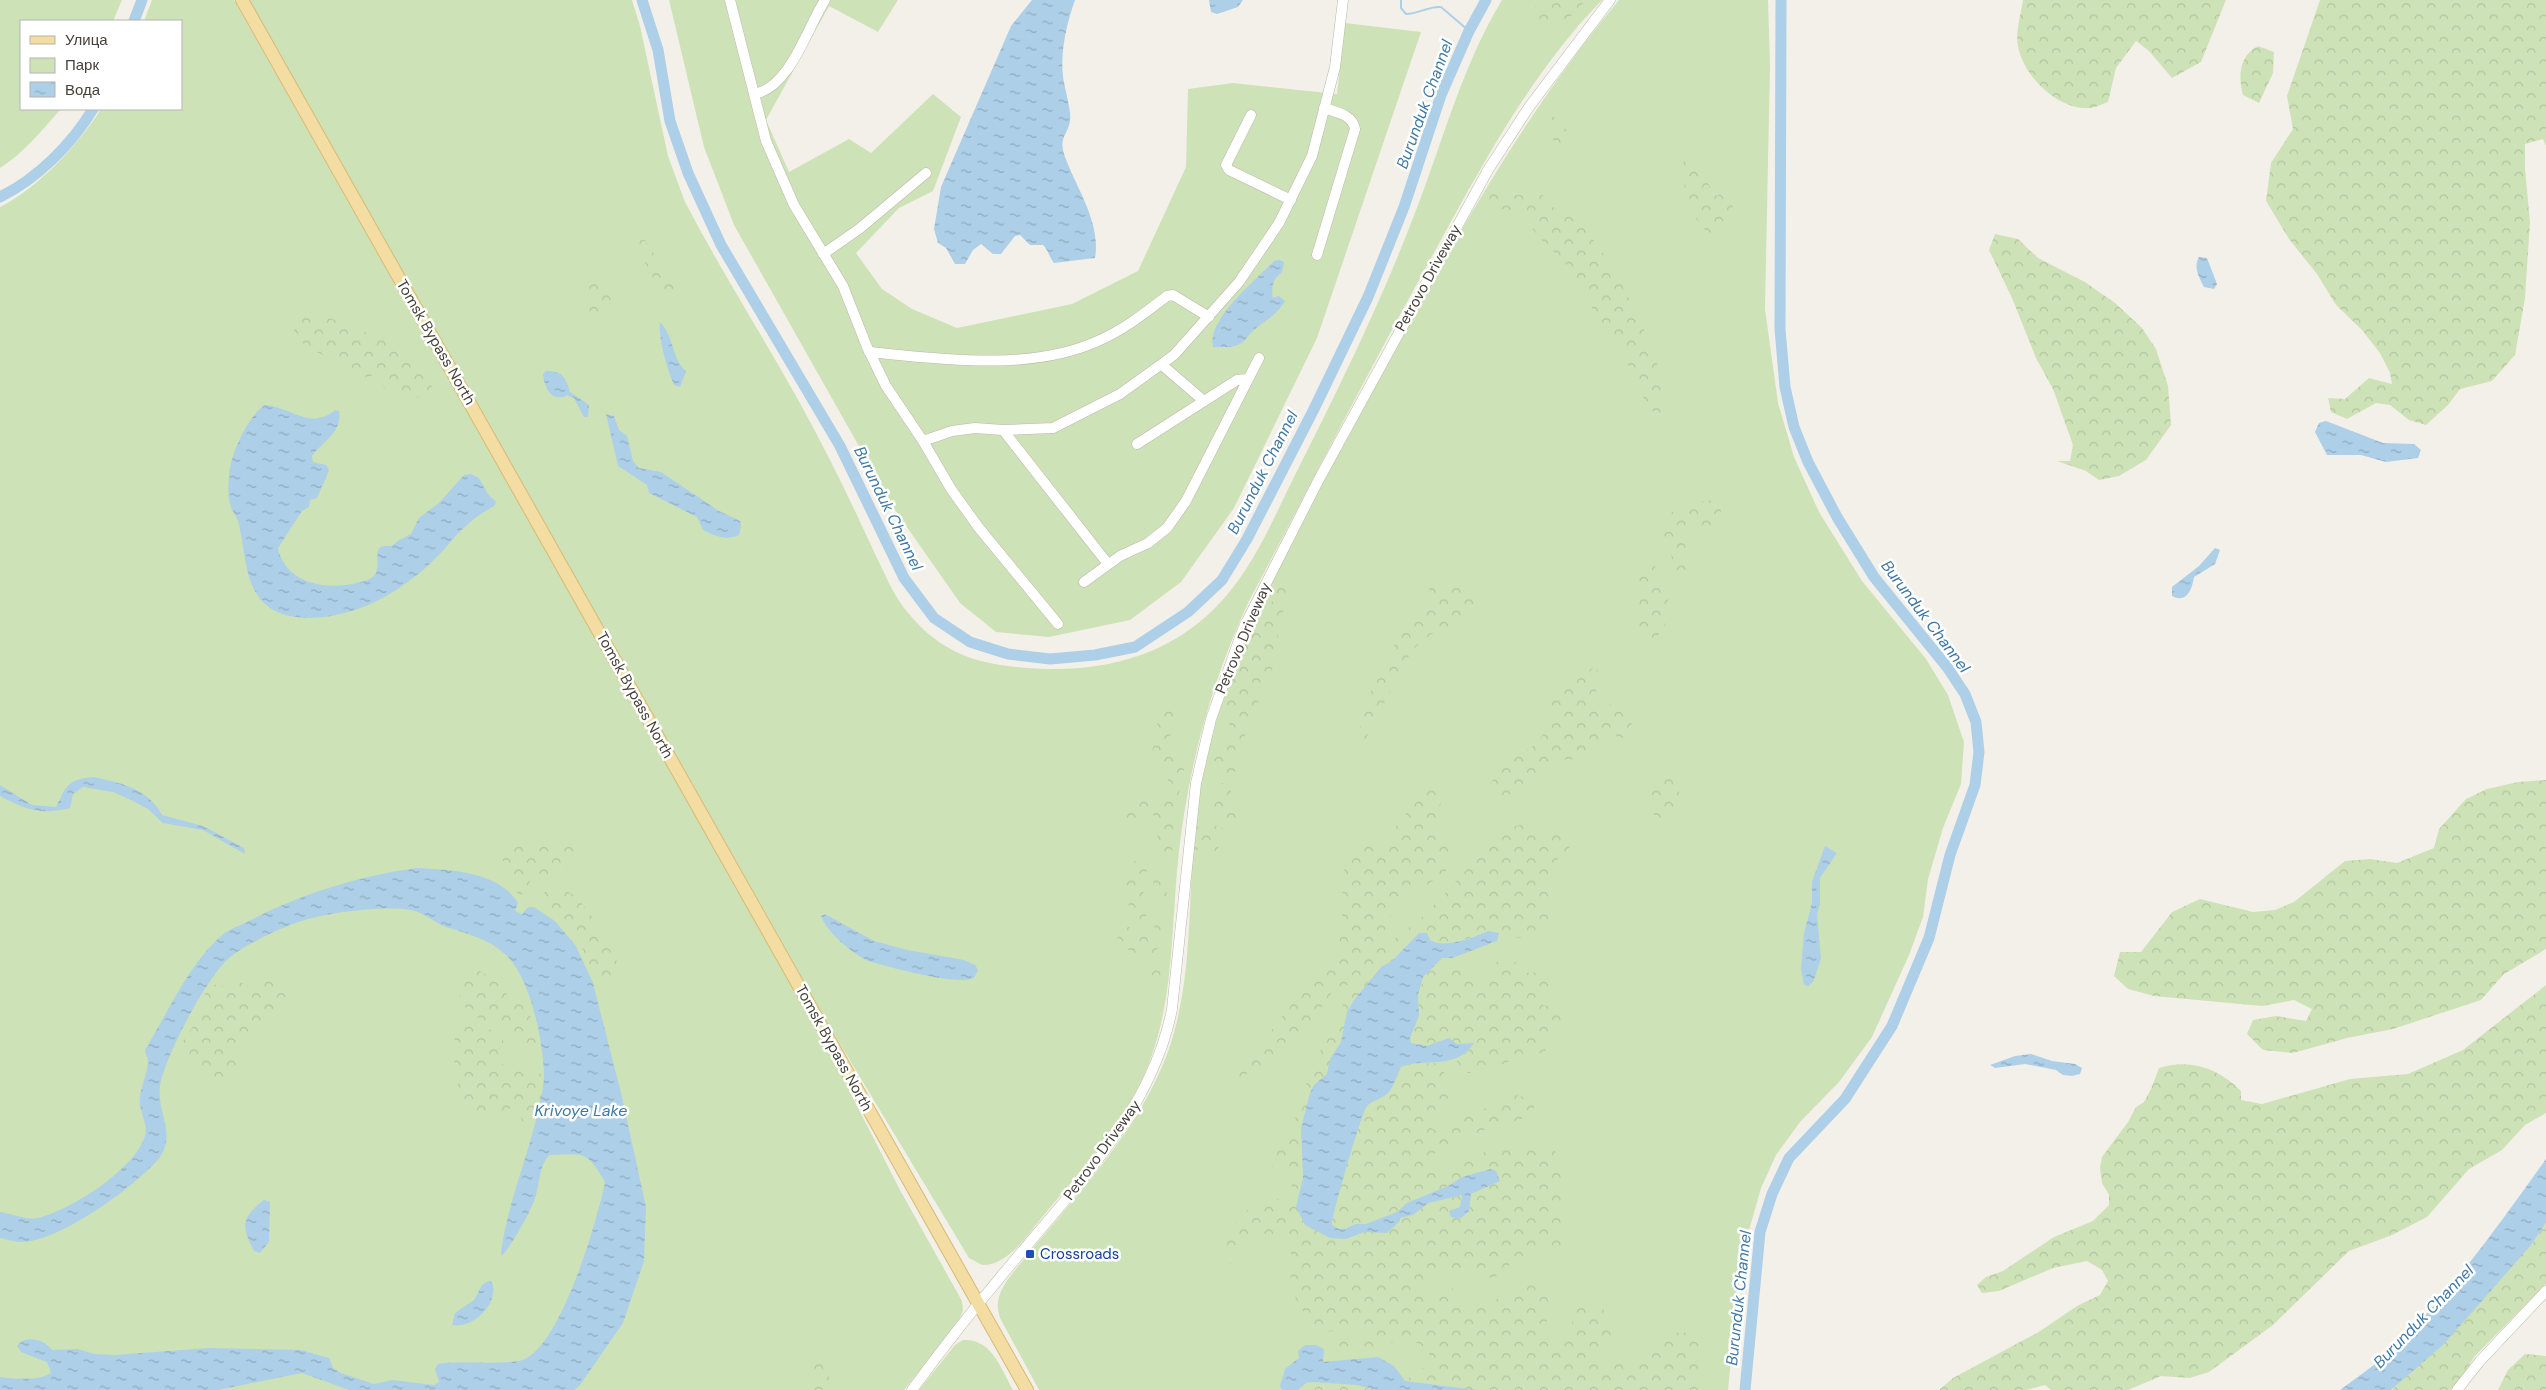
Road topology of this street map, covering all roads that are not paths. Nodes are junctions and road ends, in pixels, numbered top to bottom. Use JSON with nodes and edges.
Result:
{"nodes":[{"id":1,"x":242,"y":0,"type":"edge"},
{"id":2,"x":730,"y":0,"type":"edge"},
{"id":3,"x":825,"y":0,"type":"edge"},
{"id":4,"x":1343,"y":0,"type":"edge"},
{"id":5,"x":1610,"y":0,"type":"edge"},
{"id":6,"x":754,"y":94,"type":"junction"},
{"id":7,"x":1324,"y":108,"type":"junction"},
{"id":8,"x":1251,"y":115,"type":"dead end"},
{"id":9,"x":926,"y":174,"type":"dead end"},
{"id":10,"x":1291,"y":200,"type":"junction"},
{"id":11,"x":823,"y":254,"type":"junction"},
{"id":12,"x":1317,"y":255,"type":"dead end"},
{"id":13,"x":1209,"y":317,"type":"junction"},
{"id":14,"x":869,"y":352,"type":"junction"},
{"id":15,"x":1258,"y":358,"type":"dead end"},
{"id":16,"x":1162,"y":364,"type":"junction"},
{"id":17,"x":1247,"y":379,"type":"junction"},
{"id":18,"x":1204,"y":401,"type":"junction"},
{"id":19,"x":1003,"y":430,"type":"junction"},
{"id":20,"x":923,"y":440,"type":"junction"},
{"id":21,"x":1136,"y":444,"type":"dead end"},
{"id":22,"x":1108,"y":564,"type":"junction"},
{"id":23,"x":1084,"y":582,"type":"dead end"},
{"id":24,"x":1058,"y":624,"type":"dead end"},
{"id":25,"x":2546,"y":1291,"type":"edge"},
{"id":26,"x":978,"y":1305,"type":"junction"},
{"id":27,"x":912,"y":1390,"type":"edge"},
{"id":28,"x":1027,"y":1390,"type":"edge"},
{"id":29,"x":2457,"y":1390,"type":"edge"}],
"edges":[{"from":1,"to":26,"type":"main road","name":"Tomsk Bypass North"},
{"from":2,"to":6,"type":"street"},
{"from":3,"to":6,"type":"street"},
{"from":4,"to":7,"type":"street"},
{"from":5,"to":26,"type":"street","name":"Petrovo Driveway"},
{"from":6,"to":11,"type":"street"},
{"from":7,"to":10,"type":"street"},
{"from":7,"to":12,"type":"street"},
{"from":8,"to":10,"type":"street"},
{"from":9,"to":11,"type":"street"},
{"from":10,"to":13,"type":"street"},
{"from":11,"to":14,"type":"street"},
{"from":13,"to":14,"type":"street"},
{"from":13,"to":16,"type":"street"},
{"from":14,"to":20,"type":"street"},
{"from":15,"to":17,"type":"street"},
{"from":16,"to":18,"type":"street"},
{"from":16,"to":19,"type":"street"},
{"from":17,"to":18,"type":"street"},
{"from":17,"to":22,"type":"street"},
{"from":18,"to":21,"type":"street"},
{"from":19,"to":20,"type":"street"},
{"from":19,"to":22,"type":"street"},
{"from":20,"to":24,"type":"street"},
{"from":22,"to":23,"type":"street"},
{"from":25,"to":29,"type":"street"},
{"from":26,"to":27,"type":"street","name":"Petrovo Driveway"},
{"from":26,"to":28,"type":"main road","name":"Tomsk Bypass North"}]}
